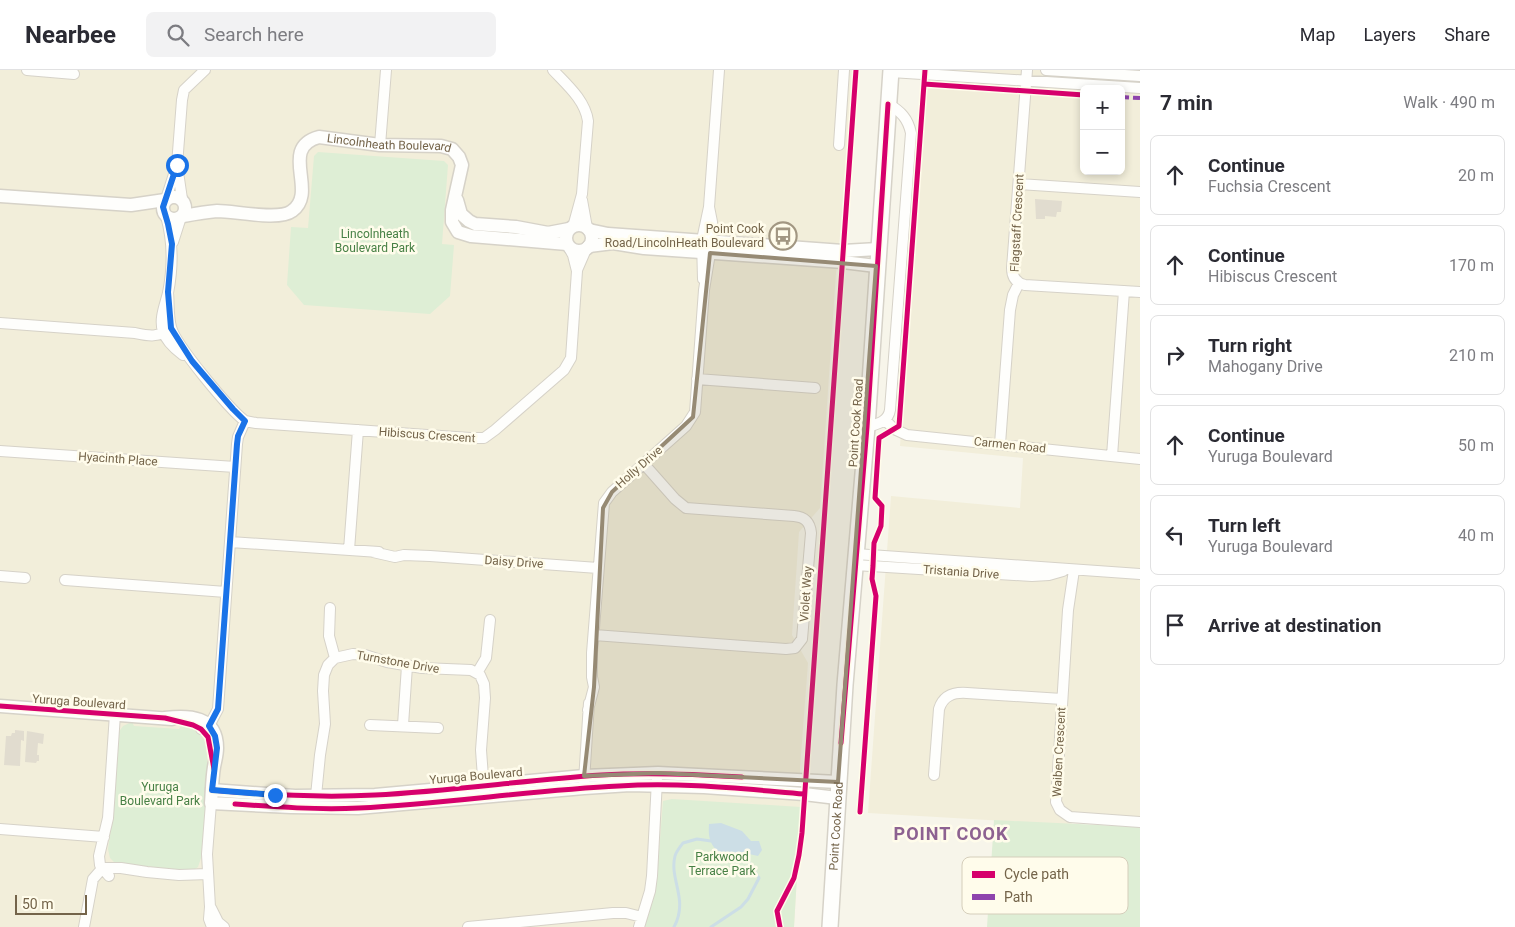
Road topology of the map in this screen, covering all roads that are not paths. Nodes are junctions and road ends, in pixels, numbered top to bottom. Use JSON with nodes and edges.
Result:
{"nodes":[{"id":1,"x":27,"y":70,"type":"edge"},
{"id":2,"x":205,"y":70,"type":"edge"},
{"id":3,"x":386,"y":70,"type":"edge"},
{"id":4,"x":553,"y":70,"type":"edge"},
{"id":5,"x":719,"y":70,"type":"edge"},
{"id":6,"x":844,"y":70,"type":"edge"},
{"id":7,"x":1027,"y":70,"type":"edge"},
{"id":8,"x":1046,"y":70,"type":"edge"},
{"id":9,"x":891,"y":71,"type":"edge"},
{"id":10,"x":74,"y":74,"type":"dead end"},
{"id":11,"x":1140,"y":76,"type":"edge"},
{"id":12,"x":1026,"y":81,"type":"junction"},
{"id":13,"x":1140,"y":88,"type":"edge"},
{"id":14,"x":888,"y":104,"type":"junction"},
{"id":15,"x":380,"y":145,"type":"junction"},
{"id":16,"x":839,"y":145,"type":"dead end"},
{"id":17,"x":177,"y":165,"type":"junction"},
{"id":18,"x":1019,"y":184,"type":"junction"},
{"id":19,"x":1140,"y":192,"type":"edge"},
{"id":20,"x":582,"y":194,"type":"junction"},
{"id":21,"x":0,"y":196,"type":"edge"},
{"id":22,"x":456,"y":198,"type":"junction"},
{"id":23,"x":166,"y":200,"type":"junction"},
{"id":24,"x":182,"y":200,"type":"junction"},
{"id":25,"x":131,"y":205,"type":"junction"},
{"id":26,"x":217,"y":211,"type":"junction"},
{"id":27,"x":166,"y":216,"type":"junction"},
{"id":28,"x":182,"y":216,"type":"junction"},
{"id":29,"x":469,"y":221,"type":"junction"},
{"id":30,"x":571,"y":228,"type":"junction"},
{"id":31,"x":588,"y":229,"type":"junction"},
{"id":32,"x":461,"y":234,"type":"junction"},
{"id":33,"x":172,"y":244,"type":"junction"},
{"id":34,"x":568,"y":245,"type":"junction"},
{"id":35,"x":706,"y":246,"type":"junction"},
{"id":36,"x":588,"y":247,"type":"junction"},
{"id":37,"x":878,"y":249,"type":"junction"},
{"id":38,"x":876,"y":266,"type":"junction"},
{"id":39,"x":577,"y":271,"type":"junction"},
{"id":40,"x":1019,"y":283,"type":"junction"},
{"id":41,"x":1124,"y":291,"type":"junction"},
{"id":42,"x":1140,"y":292,"type":"edge"},
{"id":43,"x":0,"y":323,"type":"edge"},
{"id":44,"x":166,"y":330,"type":"junction"},
{"id":45,"x":697,"y":379,"type":"junction"},
{"id":46,"x":815,"y":388,"type":"dead end"},
{"id":47,"x":885,"y":420,"type":"junction"},
{"id":48,"x":245,"y":421,"type":"junction"},
{"id":49,"x":866,"y":427,"type":"junction"},
{"id":50,"x":358,"y":430,"type":"junction"},
{"id":51,"x":1000,"y":444,"type":"junction"},
{"id":52,"x":0,"y":451,"type":"edge"},
{"id":53,"x":1112,"y":456,"type":"junction"},
{"id":54,"x":1140,"y":459,"type":"edge"},
{"id":55,"x":644,"y":464,"type":"junction"},
{"id":56,"x":235,"y":468,"type":"junction"},
{"id":57,"x":230,"y":542,"type":"junction"},
{"id":58,"x":349,"y":550,"type":"junction"},
{"id":59,"x":856,"y":560,"type":"junction"},
{"id":60,"x":598,"y":568,"type":"junction"},
{"id":61,"x":1070,"y":570,"type":"junction"},
{"id":62,"x":1140,"y":574,"type":"edge"},
{"id":63,"x":0,"y":576,"type":"edge"},
{"id":64,"x":25,"y":578,"type":"dead end"},
{"id":65,"x":65,"y":580,"type":"dead end"},
{"id":66,"x":226,"y":592,"type":"junction"},
{"id":67,"x":330,"y":608,"type":"dead end"},
{"id":68,"x":490,"y":620,"type":"dead end"},
{"id":69,"x":594,"y":636,"type":"junction"},
{"id":70,"x":335,"y":658,"type":"junction"},
{"id":71,"x":407,"y":666,"type":"junction"},
{"id":72,"x":477,"y":673,"type":"junction"},
{"id":73,"x":1062,"y":699,"type":"junction"},
{"id":74,"x":0,"y":706,"type":"edge"},
{"id":75,"x":115,"y":714,"type":"junction"},
{"id":76,"x":204,"y":725,"type":"junction"},
{"id":77,"x":370,"y":725,"type":"dead end"},
{"id":78,"x":403,"y":725,"type":"junction"},
{"id":79,"x":438,"y":728,"type":"dead end"},
{"id":80,"x":934,"y":776,"type":"dead end"},
{"id":81,"x":658,"y":779,"type":"junction"},
{"id":82,"x":584,"y":782,"type":"junction"},
{"id":83,"x":838,"y":782,"type":"junction"},
{"id":84,"x":484,"y":792,"type":"junction"},
{"id":85,"x":212,"y":796,"type":"junction"},
{"id":86,"x":316,"y":796,"type":"junction"},
{"id":87,"x":837,"y":798,"type":"junction"},
{"id":88,"x":1140,"y":822,"type":"edge"},
{"id":89,"x":0,"y":829,"type":"edge"},
{"id":90,"x":104,"y":840,"type":"junction"},
{"id":91,"x":107,"y":871,"type":"junction"},
{"id":92,"x":208,"y":874,"type":"junction"},
{"id":93,"x":640,"y":922,"type":"edge"},
{"id":94,"x":507,"y":925,"type":"edge"},
{"id":95,"x":84,"y":927,"type":"edge"},
{"id":96,"x":220,"y":927,"type":"edge"},
{"id":97,"x":468,"y":927,"type":"edge"},
{"id":98,"x":830,"y":927,"type":"edge"}],
"edges":[{"from":1,"to":10,"type":"street"},
{"from":2,"to":17,"type":"street"},
{"from":3,"to":15,"type":"street"},
{"from":4,"to":20,"type":"street"},
{"from":5,"to":35,"type":"street","name":"Holly Drive"},
{"from":6,"to":16,"type":"street"},
{"from":7,"to":12,"type":"street","name":"Flagstaff Crescent"},
{"from":8,"to":11,"type":"street"},
{"from":9,"to":12,"type":"street"},
{"from":9,"to":14,"type":"main road","name":"Point Cook Road"},
{"from":12,"to":13,"type":"street"},
{"from":12,"to":18,"type":"street","name":"Flagstaff Crescent"},
{"from":14,"to":37,"type":"main road","name":"Point Cook Road"},
{"from":14,"to":47,"type":"street"},
{"from":15,"to":22,"type":"street","name":"Lincolnheath Boulevard"},
{"from":15,"to":26,"type":"street","name":"Lincolnheath Boulevard"},
{"from":17,"to":23,"type":"street"},
{"from":17,"to":24,"type":"street"},
{"from":18,"to":19,"type":"street"},
{"from":18,"to":40,"type":"street","name":"Flagstaff Crescent"},
{"from":20,"to":30,"type":"street"},
{"from":20,"to":31,"type":"street"},
{"from":21,"to":25,"type":"street"},
{"from":22,"to":29,"type":"street"},
{"from":22,"to":32,"type":"street","name":"Lincolnheath Boulevard"},
{"from":23,"to":24,"type":"street"},
{"from":23,"to":25,"type":"street"},
{"from":23,"to":27,"type":"street"},
{"from":24,"to":26,"type":"street","name":"Lincolnheath Boulevard"},
{"from":24,"to":28,"type":"street"},
{"from":25,"to":27,"type":"street"},
{"from":26,"to":28,"type":"street","name":"Lincolnheath Boulevard"},
{"from":27,"to":28,"type":"street"},
{"from":27,"to":33,"type":"street"},
{"from":28,"to":33,"type":"street"},
{"from":29,"to":30,"type":"street"},
{"from":29,"to":32,"type":"street"},
{"from":30,"to":31,"type":"street"},
{"from":30,"to":34,"type":"street"},
{"from":31,"to":35,"type":"street"},
{"from":31,"to":36,"type":"street"},
{"from":32,"to":34,"type":"street"},
{"from":33,"to":44,"type":"street"},
{"from":34,"to":36,"type":"street"},
{"from":34,"to":39,"type":"street","name":"Hibiscus Crescent"},
{"from":35,"to":36,"type":"street"},
{"from":35,"to":37,"type":"street"},
{"from":35,"to":38,"type":"street"},
{"from":35,"to":45,"type":"street","name":"Holly Drive"},
{"from":36,"to":39,"type":"street","name":"Hibiscus Crescent"},
{"from":37,"to":38,"type":"main road","name":"Point Cook Road"},
{"from":38,"to":49,"type":"main road","name":"Point Cook Road"},
{"from":39,"to":50,"type":"street","name":"Hibiscus Crescent"},
{"from":40,"to":41,"type":"street","name":"Flagstaff Crescent"},
{"from":40,"to":51,"type":"street"},
{"from":41,"to":42,"type":"street","name":"Flagstaff Crescent"},
{"from":41,"to":53,"type":"street"},
{"from":43,"to":44,"type":"street"},
{"from":44,"to":48,"type":"street"},
{"from":45,"to":46,"type":"street"},
{"from":45,"to":55,"type":"street","name":"Holly Drive"},
{"from":47,"to":49,"type":"street","name":"Point Cook Road"},
{"from":47,"to":51,"type":"street","name":"Carmen Road"},
{"from":48,"to":50,"type":"street","name":"Hibiscus Crescent"},
{"from":48,"to":56,"type":"street"},
{"from":49,"to":59,"type":"main road","name":"Point Cook Road"},
{"from":50,"to":58,"type":"street"},
{"from":51,"to":53,"type":"street","name":"Carmen Road"},
{"from":52,"to":56,"type":"street","name":"Hyacinth Place"},
{"from":53,"to":54,"type":"street","name":"Carmen Road"},
{"from":55,"to":60,"type":"street","name":"Holly Drive"},
{"from":55,"to":69,"type":"street","name":"Violet Way"},
{"from":56,"to":57,"type":"street"},
{"from":57,"to":58,"type":"street","name":"Daisy Drive"},
{"from":57,"to":66,"type":"street"},
{"from":58,"to":60,"type":"street","name":"Daisy Drive"},
{"from":59,"to":61,"type":"street","name":"Tristania Drive"},
{"from":59,"to":83,"type":"main road","name":"Point Cook Road"},
{"from":60,"to":69,"type":"street","name":"Holly Drive"},
{"from":61,"to":62,"type":"street","name":"Tristania Drive"},
{"from":61,"to":73,"type":"street","name":"Waiben Crescent"},
{"from":63,"to":64,"type":"street"},
{"from":65,"to":66,"type":"street"},
{"from":66,"to":76,"type":"street"},
{"from":67,"to":70,"type":"street"},
{"from":68,"to":72,"type":"street"},
{"from":69,"to":82,"type":"street","name":"Holly Drive"},
{"from":70,"to":71,"type":"street","name":"Turnstone Drive"},
{"from":70,"to":86,"type":"street"},
{"from":71,"to":72,"type":"street","name":"Turnstone Drive"},
{"from":71,"to":78,"type":"street"},
{"from":72,"to":84,"type":"street"},
{"from":73,"to":80,"type":"street"},
{"from":73,"to":88,"type":"street","name":"Waiben Crescent"},
{"from":74,"to":75,"type":"street","name":"Yuruga Boulevard"},
{"from":75,"to":76,"type":"street","name":"Yuruga Boulevard"},
{"from":75,"to":90,"type":"street"},
{"from":76,"to":85,"type":"street"},
{"from":77,"to":78,"type":"street"},
{"from":78,"to":79,"type":"street"},
{"from":81,"to":82,"type":"street","name":"Yuruga Boulevard"},
{"from":81,"to":83,"type":"street","name":"Yuruga Boulevard"},
{"from":81,"to":87,"type":"street","name":"Yuruga Boulevard"},
{"from":81,"to":93,"type":"street"},
{"from":82,"to":84,"type":"street","name":"Yuruga Boulevard"},
{"from":83,"to":87,"type":"main road","name":"Point Cook Road"},
{"from":84,"to":85,"type":"street","name":"Yuruga Boulevard"},
{"from":84,"to":86,"type":"street","name":"Yuruga Boulevard"},
{"from":85,"to":86,"type":"street","name":"Yuruga Boulevard"},
{"from":85,"to":92,"type":"street"},
{"from":87,"to":98,"type":"main road","name":"Point Cook Road"},
{"from":89,"to":90,"type":"street"},
{"from":90,"to":91,"type":"street"},
{"from":91,"to":92,"type":"street"},
{"from":91,"to":95,"type":"street"},
{"from":92,"to":96,"type":"street"},
{"from":93,"to":94,"type":"street"},
{"from":94,"to":97,"type":"street"}]}
